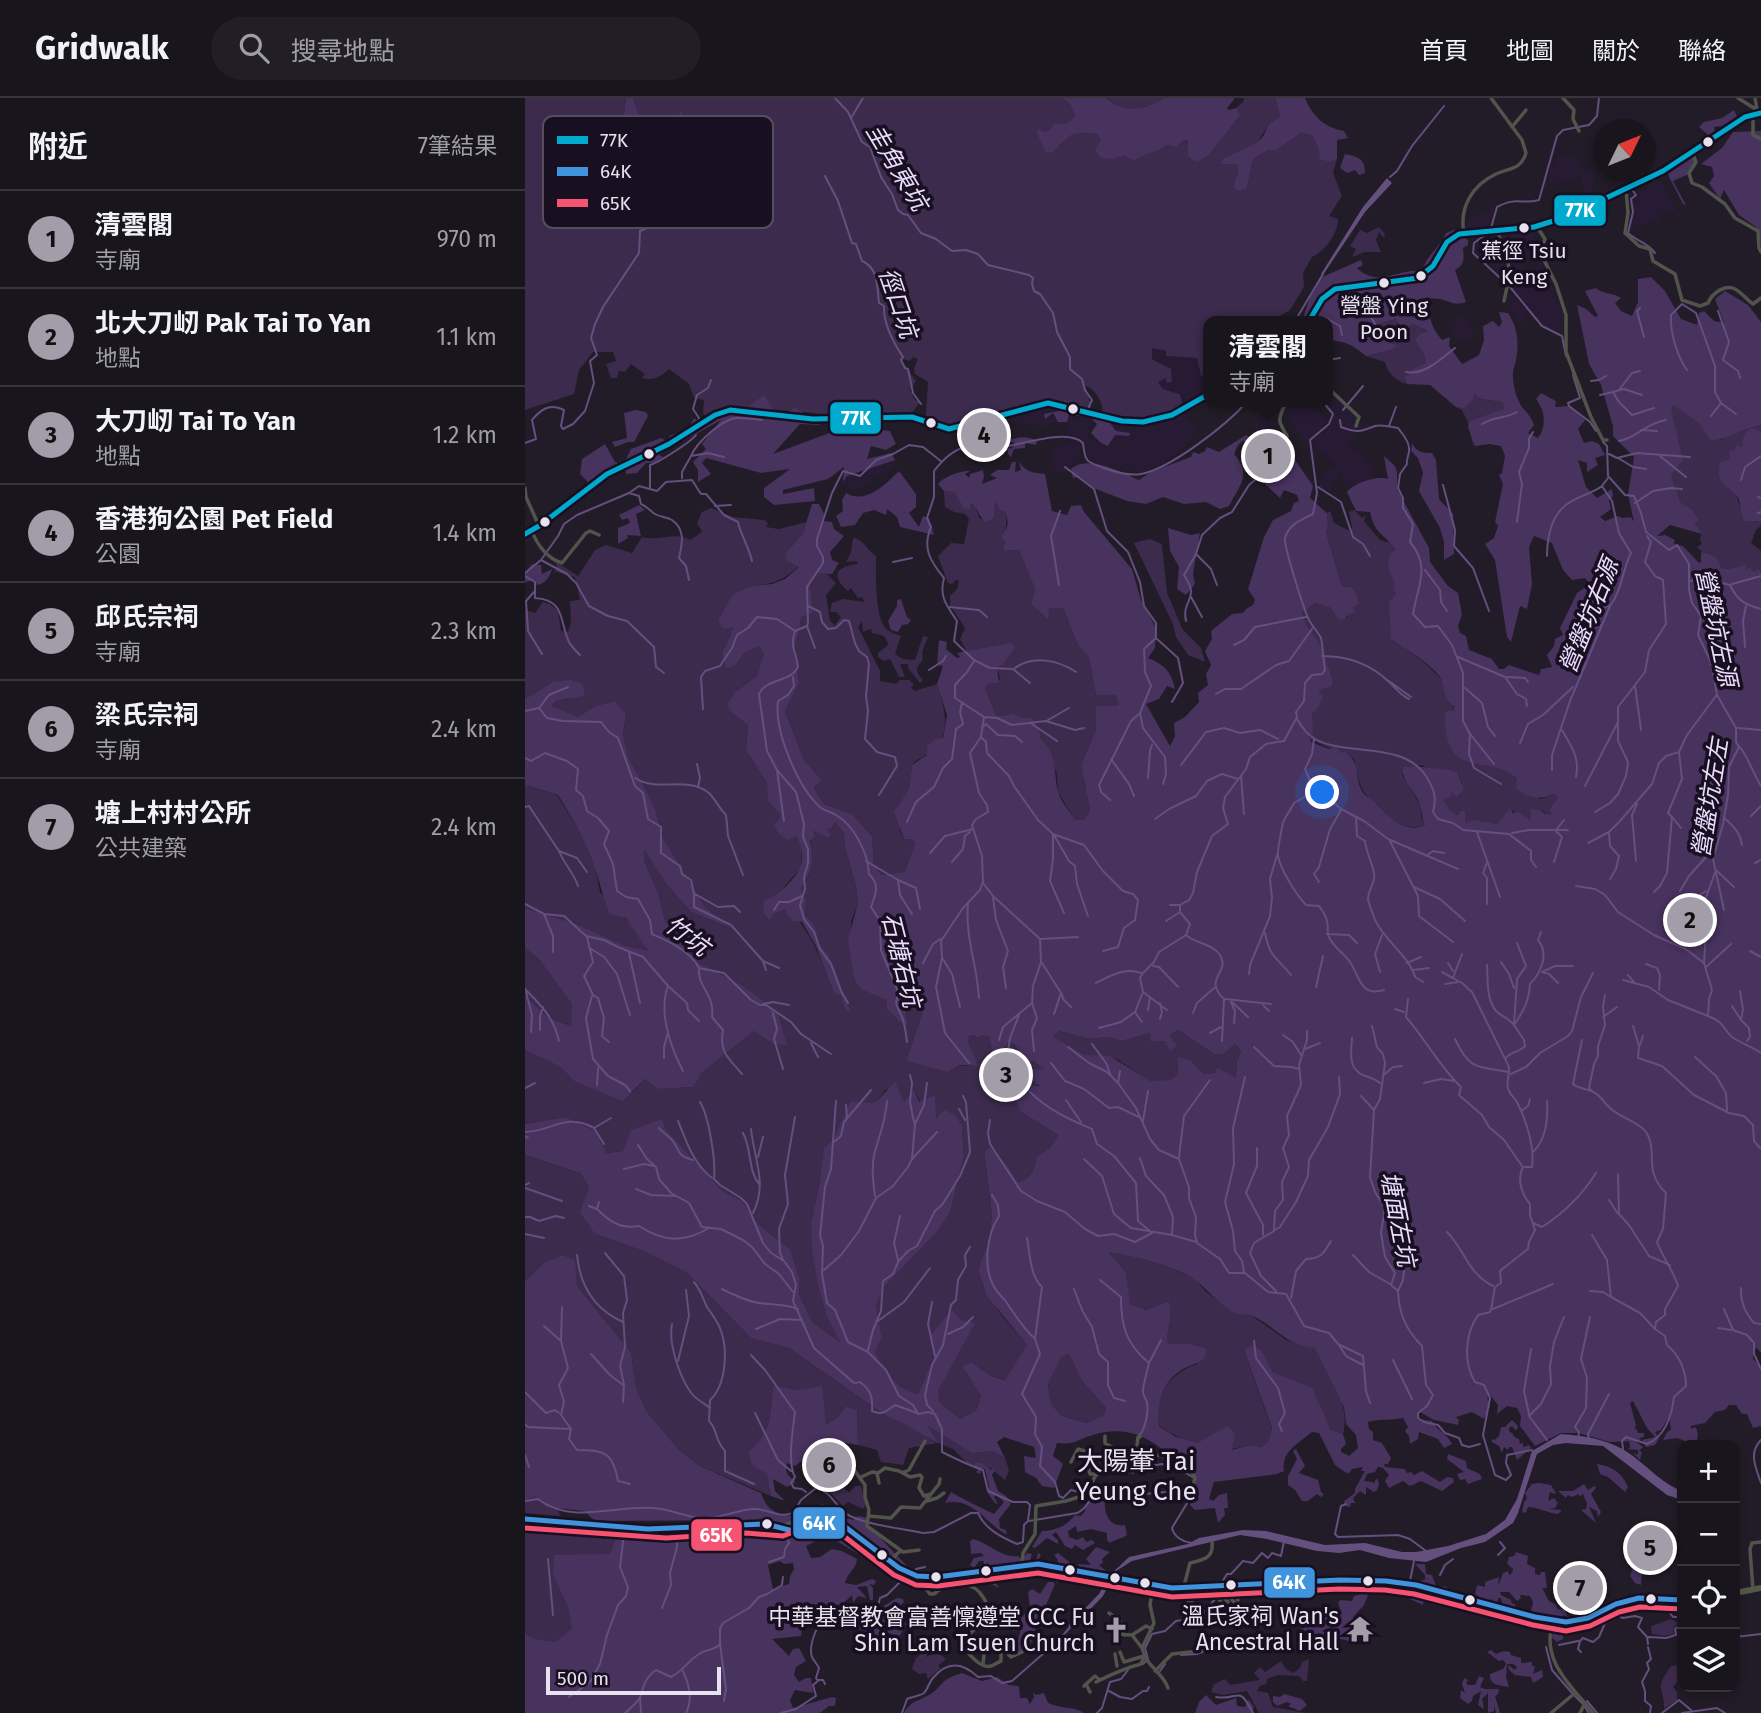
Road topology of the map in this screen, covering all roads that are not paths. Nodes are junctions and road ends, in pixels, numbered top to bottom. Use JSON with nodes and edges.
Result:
{"nodes":[{"id":1,"x":1492,"y":98,"type":"edge"},
{"id":2,"x":1563,"y":98,"type":"edge"},
{"id":3,"x":1738,"y":98,"type":"edge"},
{"id":4,"x":1755,"y":98,"type":"edge"},
{"id":5,"x":1526,"y":110,"type":"dead end"},
{"id":6,"x":1757,"y":112,"type":"edge"},
{"id":7,"x":1512,"y":127,"type":"junction"},
{"id":8,"x":1578,"y":130,"type":"dead end"},
{"id":9,"x":1761,"y":139,"type":"edge"},
{"id":10,"x":1692,"y":152,"type":"junction"},
{"id":11,"x":1626,"y":188,"type":"junction"},
{"id":12,"x":1536,"y":226,"type":"junction"},
{"id":13,"x":1497,"y":230,"type":"junction"},
{"id":14,"x":1464,"y":233,"type":"junction"},
{"id":15,"x":1761,"y":252,"type":"edge"},
{"id":16,"x":1761,"y":298,"type":"edge"},
{"id":17,"x":1504,"y":301,"type":"dead end"},
{"id":18,"x":1313,"y":316,"type":"edge"},
{"id":19,"x":1333,"y":392,"type":"edge"},
{"id":20,"x":1203,"y":397,"type":"edge"},
{"id":21,"x":1284,"y":407,"type":"edge"},
{"id":22,"x":1356,"y":426,"type":"dead end"},
{"id":23,"x":1607,"y":440,"type":"dead end"},
{"id":24,"x":1286,"y":445,"type":"dead end"},
{"id":25,"x":525,"y":488,"type":"edge"},
{"id":26,"x":539,"y":526,"type":"junction"},
{"id":27,"x":529,"y":533,"type":"edge"},
{"id":28,"x":599,"y":535,"type":"dead end"},
{"id":29,"x":1105,"y":1436,"type":"dead end"},
{"id":30,"x":1140,"y":1437,"type":"dead end"},
{"id":31,"x":925,"y":1441,"type":"dead end"},
{"id":32,"x":1137,"y":1446,"type":"junction"},
{"id":33,"x":1117,"y":1451,"type":"junction"},
{"id":34,"x":1123,"y":1457,"type":"junction"},
{"id":35,"x":1070,"y":1462,"type":"dead end"},
{"id":36,"x":902,"y":1472,"type":"junction"},
{"id":37,"x":877,"y":1473,"type":"junction"},
{"id":38,"x":816,"y":1474,"type":"dead end"},
{"id":39,"x":1098,"y":1474,"type":"junction"},
{"id":40,"x":861,"y":1477,"type":"junction"},
{"id":41,"x":940,"y":1479,"type":"dead end"},
{"id":42,"x":879,"y":1483,"type":"dead end"},
{"id":43,"x":944,"y":1493,"type":"dead end"},
{"id":44,"x":931,"y":1494,"type":"junction"},
{"id":45,"x":1191,"y":1497,"type":"dead end"},
{"id":46,"x":927,"y":1501,"type":"junction"},
{"id":47,"x":525,"y":1519,"type":"edge"},
{"id":48,"x":868,"y":1519,"type":"junction"},
{"id":49,"x":1212,"y":1542,"type":"dead end"},
{"id":50,"x":1761,"y":1542,"type":"edge"},
{"id":51,"x":919,"y":1550,"type":"dead end"},
{"id":52,"x":900,"y":1551,"type":"junction"},
{"id":53,"x":890,"y":1561,"type":"junction"},
{"id":54,"x":1022,"y":1564,"type":"junction"},
{"id":55,"x":927,"y":1577,"type":"junction"},
{"id":56,"x":1153,"y":1586,"type":"junction"},
{"id":57,"x":1235,"y":1586,"type":"junction"},
{"id":58,"x":1183,"y":1588,"type":"junction"},
{"id":59,"x":1761,"y":1588,"type":"edge"},
{"id":60,"x":1222,"y":1589,"type":"junction"},
{"id":61,"x":1753,"y":1590,"type":"junction"},
{"id":62,"x":1740,"y":1592,"type":"edge"},
{"id":63,"x":1677,"y":1600,"type":"edge"},
{"id":64,"x":1225,"y":1604,"type":"dead end"},
{"id":65,"x":1109,"y":1613,"type":"dead end"},
{"id":66,"x":1202,"y":1614,"type":"dead end"},
{"id":67,"x":1553,"y":1620,"type":"junction"},
{"id":68,"x":1152,"y":1629,"type":"junction"},
{"id":69,"x":1118,"y":1634,"type":"dead end"},
{"id":70,"x":1132,"y":1634,"type":"junction"},
{"id":71,"x":1124,"y":1635,"type":"junction"},
{"id":72,"x":1220,"y":1641,"type":"dead end"},
{"id":73,"x":1142,"y":1648,"type":"junction"},
{"id":74,"x":1022,"y":1652,"type":"dead end"},
{"id":75,"x":984,"y":1654,"type":"dead end"},
{"id":76,"x":1145,"y":1659,"type":"junction"},
{"id":77,"x":1113,"y":1662,"type":"dead end"},
{"id":78,"x":983,"y":1665,"type":"junction"},
{"id":79,"x":1119,"y":1668,"type":"junction"},
{"id":80,"x":1155,"y":1671,"type":"junction"},
{"id":81,"x":1168,"y":1688,"type":"dead end"},
{"id":82,"x":1090,"y":1692,"type":"dead end"},
{"id":83,"x":1575,"y":1693,"type":"junction"},
{"id":84,"x":1585,"y":1703,"type":"junction"},
{"id":85,"x":1551,"y":1713,"type":"edge"},
{"id":86,"x":1580,"y":1713,"type":"edge"},
{"id":87,"x":1593,"y":1713,"type":"edge"}],
"edges":[{"from":1,"to":7,"type":"street"},
{"from":2,"to":8,"type":"street"},
{"from":3,"to":6,"type":"street"},
{"from":4,"to":6,"type":"street"},
{"from":5,"to":7,"type":"street"},
{"from":6,"to":9,"type":"street"},
{"from":6,"to":10,"type":"main road"},
{"from":7,"to":14,"type":"street"},
{"from":10,"to":11,"type":"main road"},
{"from":10,"to":15,"type":"street"},
{"from":11,"to":12,"type":"main road"},
{"from":11,"to":16,"type":"street"},
{"from":12,"to":13,"type":"main road"},
{"from":12,"to":23,"type":"street"},
{"from":13,"to":14,"type":"main road"},
{"from":13,"to":17,"type":"street"},
{"from":14,"to":18,"type":"main road"},
{"from":19,"to":22,"type":"street"},
{"from":20,"to":26,"type":"main road"},
{"from":21,"to":24,"type":"street"},
{"from":25,"to":26,"type":"street"},
{"from":26,"to":27,"type":"main road"},
{"from":27,"to":28,"type":"street"},
{"from":29,"to":33,"type":"street"},
{"from":30,"to":32,"type":"street"},
{"from":31,"to":36,"type":"street"},
{"from":32,"to":33,"type":"street"},
{"from":32,"to":45,"type":"street"},
{"from":33,"to":34,"type":"street"},
{"from":33,"to":39,"type":"street"},
{"from":34,"to":34,"type":"street"},
{"from":35,"to":39,"type":"street"},
{"from":36,"to":37,"type":"street"},
{"from":36,"to":44,"type":"street"},
{"from":37,"to":40,"type":"street"},
{"from":37,"to":42,"type":"street"},
{"from":38,"to":40,"type":"street"},
{"from":39,"to":54,"type":"street"},
{"from":40,"to":48,"type":"street"},
{"from":41,"to":44,"type":"street"},
{"from":43,"to":46,"type":"street"},
{"from":44,"to":46,"type":"street"},
{"from":46,"to":48,"type":"street"},
{"from":47,"to":53,"type":"main road"},
{"from":48,"to":52,"type":"street"},
{"from":49,"to":58,"type":"street"},
{"from":50,"to":61,"type":"street"},
{"from":51,"to":52,"type":"street"},
{"from":52,"to":53,"type":"street"},
{"from":53,"to":55,"type":"main road"},
{"from":54,"to":55,"type":"main road"},
{"from":54,"to":56,"type":"main road"},
{"from":55,"to":78,"type":"street"},
{"from":56,"to":58,"type":"main road"},
{"from":56,"to":68,"type":"street"},
{"from":57,"to":60,"type":"main road"},
{"from":57,"to":60,"type":"street"},
{"from":57,"to":67,"type":"main road"},
{"from":58,"to":60,"type":"main road"},
{"from":58,"to":66,"type":"street"},
{"from":59,"to":61,"type":"main road"},
{"from":60,"to":64,"type":"street"},
{"from":61,"to":62,"type":"main road"},
{"from":63,"to":67,"type":"main road"},
{"from":65,"to":71,"type":"street"},
{"from":67,"to":83,"type":"street"},
{"from":68,"to":70,"type":"street"},
{"from":68,"to":73,"type":"street"},
{"from":69,"to":71,"type":"street"},
{"from":70,"to":71,"type":"street"},
{"from":70,"to":73,"type":"street"},
{"from":72,"to":80,"type":"street"},
{"from":73,"to":76,"type":"street"},
{"from":74,"to":78,"type":"street"},
{"from":75,"to":78,"type":"street"},
{"from":76,"to":79,"type":"street"},
{"from":76,"to":79,"type":"street"},
{"from":76,"to":80,"type":"street"},
{"from":77,"to":79,"type":"street"},
{"from":79,"to":82,"type":"street"},
{"from":80,"to":81,"type":"street"},
{"from":83,"to":84,"type":"street"},
{"from":83,"to":85,"type":"street"},
{"from":84,"to":86,"type":"street"},
{"from":84,"to":87,"type":"street"}]}
